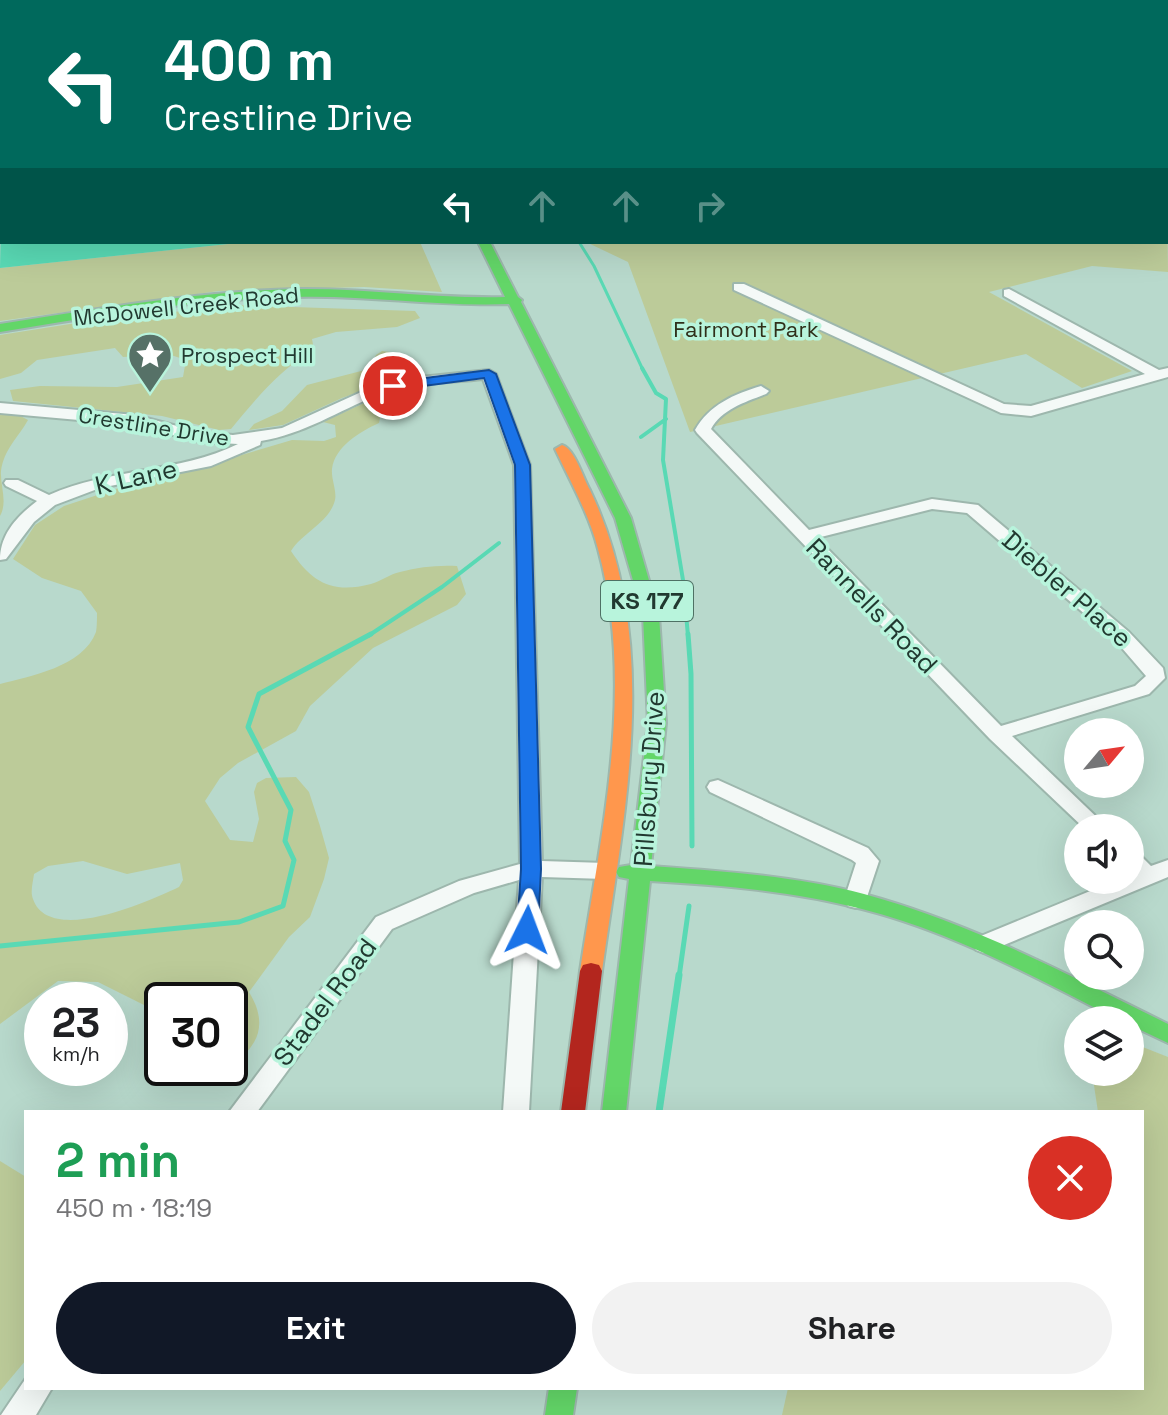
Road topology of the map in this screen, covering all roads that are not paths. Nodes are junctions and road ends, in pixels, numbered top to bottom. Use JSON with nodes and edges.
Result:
{"nodes":[{"id":1,"x":70,"y":0,"type":"edge"},
{"id":2,"x":77,"y":0,"type":"edge"},
{"id":3,"x":480,"y":250,"type":"edge"},
{"id":4,"x":739,"y":287,"type":"dead end"},
{"id":5,"x":1009,"y":293,"type":"dead end"},
{"id":6,"x":516,"y":300,"type":"junction"},
{"id":7,"x":497,"y":309,"type":"junction"},
{"id":8,"x":0,"y":328,"type":"edge"},
{"id":9,"x":1163,"y":373,"type":"edge"},
{"id":10,"x":761,"y":391,"type":"dead end"},
{"id":11,"x":0,"y":408,"type":"edge"},
{"id":12,"x":261,"y":437,"type":"junction"},
{"id":13,"x":557,"y":437,"type":"dead end"},
{"id":14,"x":12,"y":483,"type":"dead end"},
{"id":15,"x":49,"y":501,"type":"junction"},
{"id":16,"x":804,"y":536,"type":"junction"},
{"id":17,"x":0,"y":555,"type":"edge"},
{"id":18,"x":997,"y":734,"type":"junction"},
{"id":19,"x":718,"y":787,"type":"dead end"},
{"id":20,"x":1082,"y":814,"type":"edge"},
{"id":21,"x":531,"y":869,"type":"junction"},
{"id":22,"x":605,"y":871,"type":"junction"},
{"id":23,"x":1158,"y":872,"type":"edge"},
{"id":24,"x":642,"y":873,"type":"junction"},
{"id":25,"x":856,"y":900,"type":"junction"},
{"id":26,"x":984,"y":944,"type":"junction"},
{"id":27,"x":1168,"y":1034,"type":"edge"},
{"id":28,"x":244,"y":1110,"type":"edge"},
{"id":29,"x":516,"y":1110,"type":"edge"},
{"id":30,"x":573,"y":1110,"type":"edge"},
{"id":31,"x":614,"y":1110,"type":"edge"},
{"id":32,"x":36,"y":1390,"type":"edge"},
{"id":33,"x":562,"y":1390,"type":"edge"},
{"id":34,"x":17,"y":1415,"type":"edge"},
{"id":35,"x":559,"y":1415,"type":"edge"}],
"edges":[{"from":1,"to":2,"type":"street"},
{"from":3,"to":6,"type":"main road","name":"Pillsbury Drive","number":"KS 177"},
{"from":3,"to":7,"type":"main road","name":"Pillsbury Drive","number":"KS 177"},
{"from":4,"to":9,"type":"street"},
{"from":5,"to":9,"type":"street"},
{"from":6,"to":7,"type":"main road","name":"McDowell Creek Road"},
{"from":6,"to":24,"type":"main road","name":"Pillsbury Drive","number":"KS 177"},
{"from":7,"to":8,"type":"main road","name":"McDowell Creek Road"},
{"from":10,"to":16,"type":"street","name":"Rannells Road"},
{"from":11,"to":12,"type":"street","name":"Crestline Drive"},
{"from":12,"to":15,"type":"street","name":"K Lane"},
{"from":12,"to":21,"type":"street","name":"Crestline Drive"},
{"from":13,"to":22,"type":"main road","name":"Pillsbury Drive","number":"KS 177"},
{"from":14,"to":15,"type":"street"},
{"from":15,"to":17,"type":"street"},
{"from":16,"to":18,"type":"street","name":"Rannells Road"},
{"from":16,"to":18,"type":"street","name":"Diebler Place"},
{"from":18,"to":20,"type":"street","name":"Rannells Road"},
{"from":19,"to":25,"type":"street"},
{"from":21,"to":22,"type":"street","name":"Stadel Road"},
{"from":21,"to":28,"type":"street","name":"Stadel Road"},
{"from":21,"to":29,"type":"street"},
{"from":22,"to":24,"type":"main road"},
{"from":22,"to":30,"type":"main road","name":"Pillsbury Drive","number":"KS 177"},
{"from":23,"to":26,"type":"street"},
{"from":24,"to":25,"type":"main road"},
{"from":24,"to":31,"type":"main road","name":"Pillsbury Drive","number":"KS 177"},
{"from":25,"to":26,"type":"main road"},
{"from":26,"to":27,"type":"main road"},
{"from":32,"to":34,"type":"street"},
{"from":33,"to":35,"type":"main road"}]}
